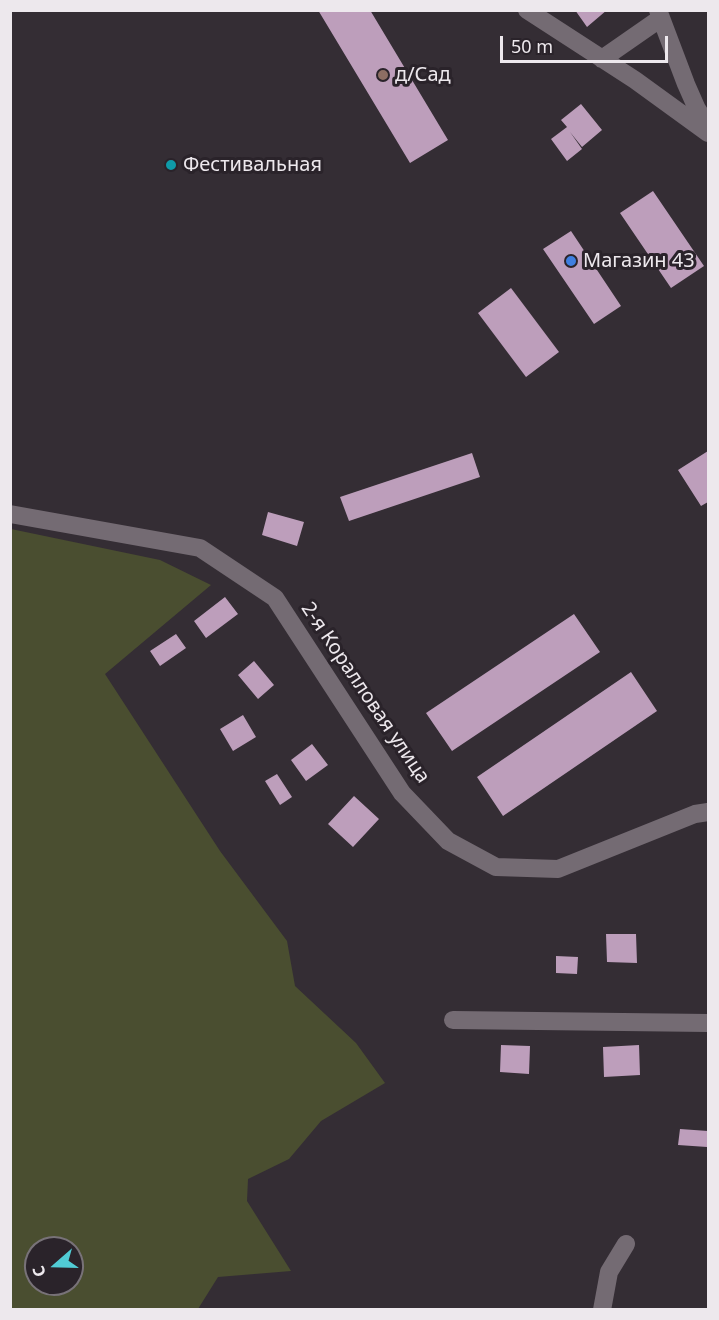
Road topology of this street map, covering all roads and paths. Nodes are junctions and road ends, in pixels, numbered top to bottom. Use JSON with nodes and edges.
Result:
{"nodes":[{"id":1,"x":527,"y":10,"type":"edge"},
{"id":2,"x":660,"y":14,"type":"edge"},
{"id":3,"x":603,"y":59,"type":"junction"},
{"id":4,"x":708,"y":126,"type":"edge"},
{"id":5,"x":708,"y":133,"type":"edge"},
{"id":6,"x":10,"y":514,"type":"edge"},
{"id":7,"x":708,"y":812,"type":"edge"},
{"id":8,"x":453,"y":1020,"type":"dead end"},
{"id":9,"x":708,"y":1023,"type":"edge"},
{"id":10,"x":626,"y":1244,"type":"dead end"},
{"id":11,"x":603,"y":1310,"type":"edge"}],
"edges":[{"from":1,"to":3,"type":"street"},
{"from":2,"to":3,"type":"street"},
{"from":2,"to":4,"type":"street"},
{"from":3,"to":5,"type":"street"},
{"from":6,"to":7,"type":"street","name":"2-я Коралловая улица"},
{"from":8,"to":9,"type":"street"},
{"from":10,"to":11,"type":"street"}]}
